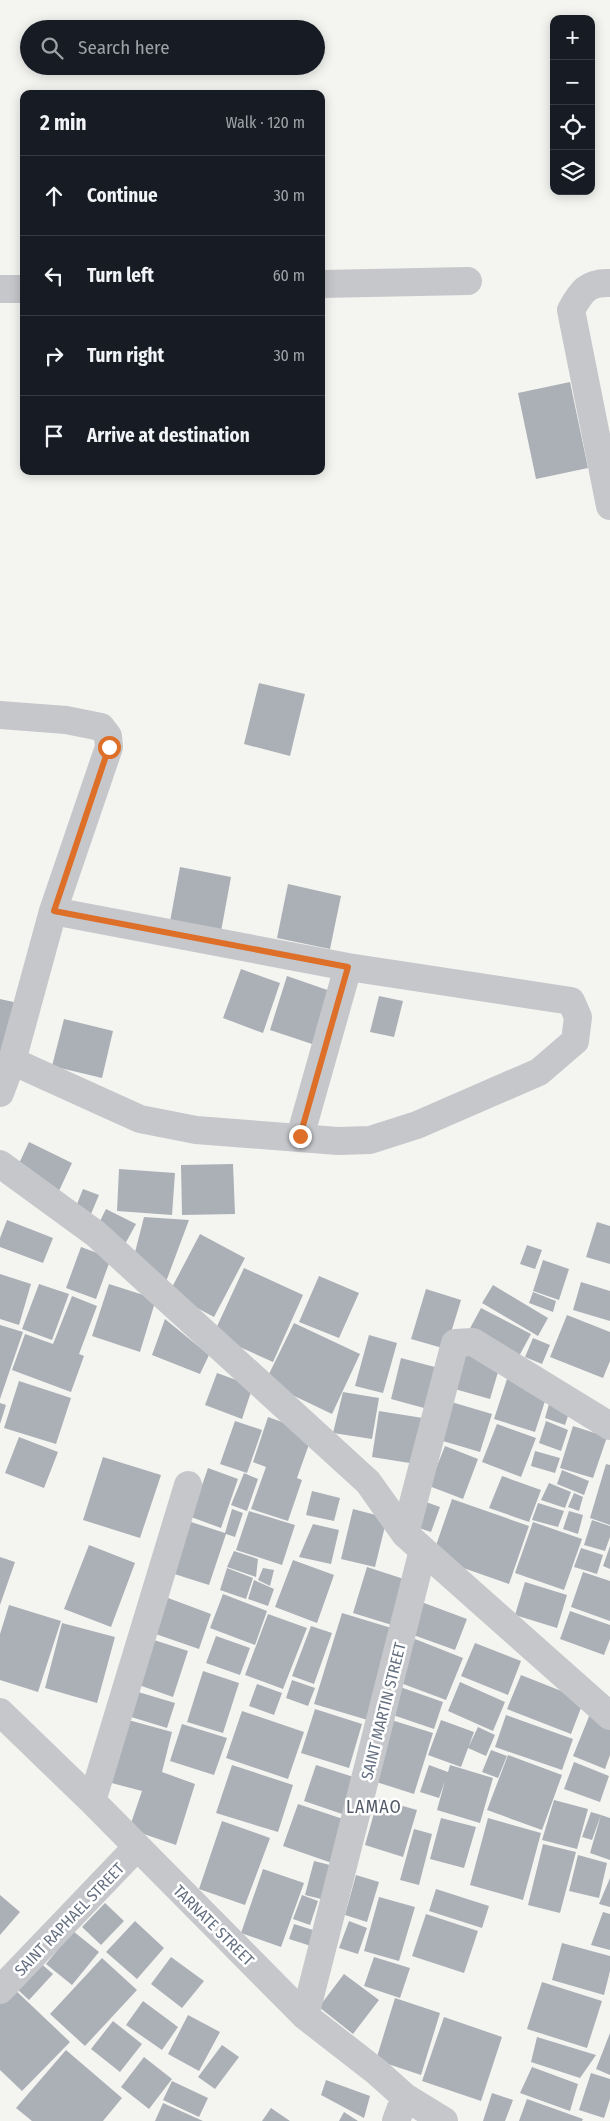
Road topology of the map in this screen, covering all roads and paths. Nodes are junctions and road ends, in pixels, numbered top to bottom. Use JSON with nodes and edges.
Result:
{"nodes":[{"id":1,"x":468,"y":281,"type":"dead end"},
{"id":2,"x":610,"y":283,"type":"edge"},
{"id":3,"x":325,"y":284,"type":"edge"},
{"id":4,"x":0,"y":289,"type":"edge"},
{"id":5,"x":20,"y":289,"type":"edge"},
{"id":6,"x":610,"y":506,"type":"edge"},
{"id":7,"x":0,"y":715,"type":"edge"},
{"id":8,"x":54,"y":911,"type":"junction"},
{"id":9,"x":348,"y":967,"type":"junction"},
{"id":10,"x":12,"y":1061,"type":"junction"},
{"id":11,"x":0,"y":1093,"type":"edge"},
{"id":12,"x":300,"y":1136,"type":"junction"},
{"id":13,"x":0,"y":1164,"type":"edge"},
{"id":14,"x":610,"y":1426,"type":"edge"},
{"id":15,"x":188,"y":1485,"type":"dead end"},
{"id":16,"x":414,"y":1542,"type":"junction"},
{"id":17,"x":0,"y":1712,"type":"edge"},
{"id":18,"x":610,"y":1716,"type":"edge"},
{"id":19,"x":92,"y":1801,"type":"junction"},
{"id":20,"x":138,"y":1848,"type":"junction"},
{"id":21,"x":0,"y":1990,"type":"edge"},
{"id":22,"x":305,"y":2016,"type":"junction"},
{"id":23,"x":400,"y":2109,"type":"edge"},
{"id":24,"x":444,"y":2121,"type":"edge"}],
"edges":[{"from":1,"to":3,"type":"street"},
{"from":2,"to":6,"type":"street"},
{"from":4,"to":5,"type":"street"},
{"from":7,"to":8,"type":"street"},
{"from":8,"to":9,"type":"street"},
{"from":8,"to":10,"type":"street"},
{"from":9,"to":12,"type":"street"},
{"from":9,"to":12,"type":"street"},
{"from":10,"to":11,"type":"street"},
{"from":10,"to":12,"type":"street"},
{"from":13,"to":16,"type":"street"},
{"from":14,"to":16,"type":"street","name":"SAINT MARTIN STREET"},
{"from":15,"to":19,"type":"street"},
{"from":16,"to":18,"type":"street"},
{"from":16,"to":22,"type":"street","name":"SAINT MARTIN STREET"},
{"from":17,"to":19,"type":"street","name":"TARNATE STREET"},
{"from":19,"to":20,"type":"street","name":"TARNATE STREET"},
{"from":20,"to":21,"type":"street","name":"SAINT RAPHAEL STREET"},
{"from":20,"to":22,"type":"street","name":"TARNATE STREET"},
{"from":22,"to":23,"type":"street","name":"TARNATE STREET"},
{"from":23,"to":24,"type":"street","name":"TARNATE STREET"}]}
